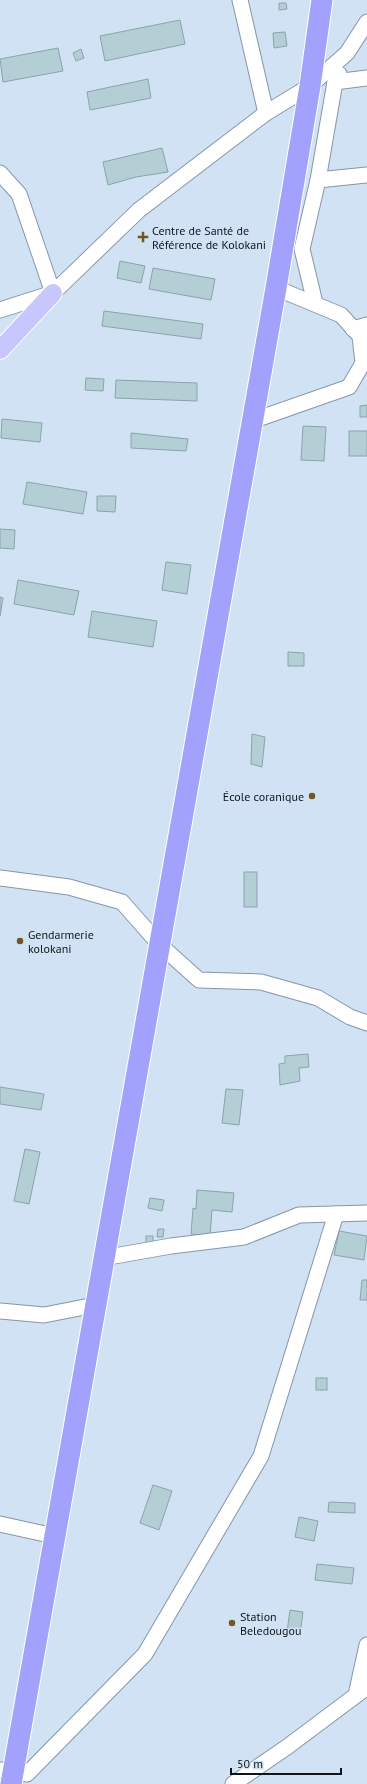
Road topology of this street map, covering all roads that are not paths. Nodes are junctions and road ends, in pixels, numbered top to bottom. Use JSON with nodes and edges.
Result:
{"nodes":[{"id":1,"x":240,"y":0,"type":"edge"},
{"id":2,"x":322,"y":0,"type":"edge"},
{"id":3,"x":367,"y":22,"type":"edge"},
{"id":4,"x":347,"y":53,"type":"junction"},
{"id":5,"x":367,"y":78,"type":"edge"},
{"id":6,"x":335,"y":82,"type":"junction"},
{"id":7,"x":310,"y":86,"type":"junction"},
{"id":8,"x":266,"y":113,"type":"junction"},
{"id":9,"x":0,"y":173,"type":"edge"},
{"id":10,"x":367,"y":175,"type":"edge"},
{"id":11,"x":318,"y":180,"type":"junction"},
{"id":12,"x":276,"y":288,"type":"junction"},
{"id":13,"x":53,"y":293,"type":"junction"},
{"id":14,"x":316,"y":303,"type":"junction"},
{"id":15,"x":0,"y":310,"type":"edge"},
{"id":16,"x":360,"y":327,"type":"edge"},
{"id":17,"x":0,"y":350,"type":"edge"},
{"id":18,"x":360,"y":379,"type":"edge"},
{"id":19,"x":252,"y":421,"type":"junction"},
{"id":20,"x":0,"y":878,"type":"edge"},
{"id":21,"x":159,"y":944,"type":"junction"},
{"id":22,"x":367,"y":1023,"type":"edge"},
{"id":23,"x":367,"y":1213,"type":"edge"},
{"id":24,"x":336,"y":1214,"type":"junction"},
{"id":25,"x":104,"y":1258,"type":"junction"},
{"id":26,"x":95,"y":1305,"type":"junction"},
{"id":27,"x":0,"y":1311,"type":"edge"},
{"id":28,"x":0,"y":1524,"type":"edge"},
{"id":29,"x":54,"y":1536,"type":"junction"},
{"id":30,"x":367,"y":1645,"type":"edge"},
{"id":31,"x":362,"y":1691,"type":"edge"},
{"id":32,"x":8,"y":1776,"type":"edge"},
{"id":33,"x":233,"y":1784,"type":"edge"}],
"edges":[{"from":1,"to":8,"type":"street"},
{"from":2,"to":7,"type":"highway"},
{"from":3,"to":4,"type":"street"},
{"from":4,"to":6,"type":"street"},
{"from":4,"to":7,"type":"street"},
{"from":5,"to":6,"type":"street"},
{"from":6,"to":11,"type":"street"},
{"from":7,"to":8,"type":"street"},
{"from":7,"to":12,"type":"highway"},
{"from":8,"to":13,"type":"street"},
{"from":9,"to":13,"type":"street"},
{"from":10,"to":11,"type":"street"},
{"from":11,"to":14,"type":"street"},
{"from":12,"to":14,"type":"street"},
{"from":12,"to":19,"type":"highway"},
{"from":13,"to":15,"type":"street"},
{"from":13,"to":17,"type":"main road"},
{"from":14,"to":16,"type":"street"},
{"from":16,"to":18,"type":"street"},
{"from":18,"to":19,"type":"street"},
{"from":19,"to":21,"type":"highway"},
{"from":20,"to":21,"type":"street"},
{"from":21,"to":22,"type":"street"},
{"from":21,"to":25,"type":"highway"},
{"from":23,"to":24,"type":"street"},
{"from":24,"to":25,"type":"street"},
{"from":24,"to":32,"type":"street"},
{"from":25,"to":26,"type":"highway"},
{"from":26,"to":27,"type":"street"},
{"from":26,"to":29,"type":"highway"},
{"from":28,"to":29,"type":"street"},
{"from":29,"to":32,"type":"highway"},
{"from":30,"to":31,"type":"street"},
{"from":31,"to":33,"type":"street"}]}
